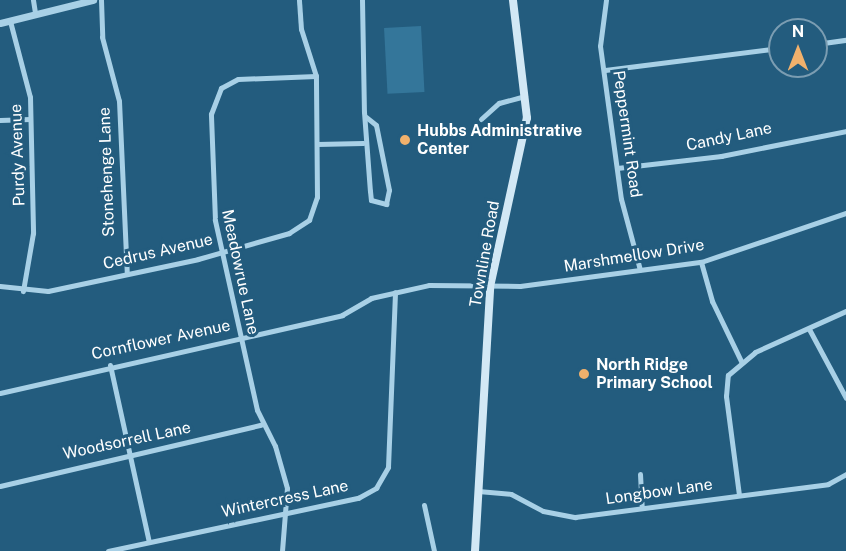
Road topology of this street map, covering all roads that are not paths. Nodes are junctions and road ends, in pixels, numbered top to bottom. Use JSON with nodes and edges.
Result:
{"nodes":[{"id":1,"x":33,"y":0,"type":"edge"},
{"id":2,"x":93,"y":0,"type":"edge"},
{"id":3,"x":101,"y":0,"type":"edge"},
{"id":4,"x":299,"y":0,"type":"edge"},
{"id":5,"x":362,"y":0,"type":"edge"},
{"id":6,"x":513,"y":0,"type":"edge"},
{"id":7,"x":606,"y":0,"type":"edge"},
{"id":8,"x":35,"y":14,"type":"junction"},
{"id":9,"x":10,"y":21,"type":"junction"},
{"id":10,"x":0,"y":23,"type":"edge"},
{"id":11,"x":846,"y":40,"type":"edge"},
{"id":12,"x":828,"y":42,"type":"edge"},
{"id":13,"x":768,"y":50,"type":"edge"},
{"id":14,"x":605,"y":70,"type":"junction"},
{"id":15,"x":316,"y":76,"type":"junction"},
{"id":16,"x":525,"y":96,"type":"junction"},
{"id":17,"x":366,"y":117,"type":"junction"},
{"id":18,"x":30,"y":119,"type":"junction"},
{"id":19,"x":481,"y":119,"type":"dead end"},
{"id":20,"x":0,"y":120,"type":"edge"},
{"id":21,"x":846,"y":131,"type":"edge"},
{"id":22,"x":317,"y":144,"type":"junction"},
{"id":23,"x":363,"y":144,"type":"dead end"},
{"id":24,"x":617,"y":168,"type":"junction"},
{"id":25,"x":846,"y":213,"type":"edge"},
{"id":26,"x":222,"y":252,"type":"junction"},
{"id":27,"x":701,"y":262,"type":"junction"},
{"id":28,"x":640,"y":270,"type":"junction"},
{"id":29,"x":127,"y":274,"type":"junction"},
{"id":30,"x":0,"y":286,"type":"edge"},
{"id":31,"x":490,"y":287,"type":"junction"},
{"id":32,"x":23,"y":291,"type":"junction"},
{"id":33,"x":395,"y":292,"type":"junction"},
{"id":34,"x":846,"y":311,"type":"edge"},
{"id":35,"x":809,"y":329,"type":"junction"},
{"id":36,"x":240,"y":337,"type":"junction"},
{"id":37,"x":741,"y":361,"type":"junction"},
{"id":38,"x":110,"y":365,"type":"junction"},
{"id":39,"x":0,"y":393,"type":"edge"},
{"id":40,"x":846,"y":398,"type":"edge"},
{"id":41,"x":261,"y":426,"type":"junction"},
{"id":42,"x":130,"y":454,"type":"junction"},
{"id":43,"x":640,"y":474,"type":"dead end"},
{"id":44,"x":846,"y":474,"type":"edge"},
{"id":45,"x":0,"y":486,"type":"edge"},
{"id":46,"x":478,"y":491,"type":"junction"},
{"id":47,"x":739,"y":495,"type":"junction"},
{"id":48,"x":424,"y":505,"type":"dead end"},
{"id":49,"x":642,"y":508,"type":"junction"},
{"id":50,"x":287,"y":512,"type":"junction"},
{"id":51,"x":149,"y":542,"type":"junction"},
{"id":52,"x":108,"y":551,"type":"edge"},
{"id":53,"x":282,"y":551,"type":"edge"},
{"id":54,"x":434,"y":551,"type":"edge"},
{"id":55,"x":475,"y":551,"type":"edge"}],
"edges":[{"from":1,"to":8,"type":"street"},
{"from":2,"to":8,"type":"street"},
{"from":3,"to":29,"type":"street","name":"Stonehenge Lane"},
{"from":4,"to":15,"type":"street","name":"Cedrus Avenue"},
{"from":5,"to":17,"type":"street"},
{"from":6,"to":16,"type":"main road","name":"Townline Road"},
{"from":7,"to":14,"type":"street","name":"Peppermint Road"},
{"from":8,"to":9,"type":"street"},
{"from":9,"to":10,"type":"street"},
{"from":9,"to":18,"type":"street","name":"Purdy Avenue"},
{"from":11,"to":12,"type":"street"},
{"from":13,"to":14,"type":"street"},
{"from":14,"to":24,"type":"street","name":"Peppermint Road"},
{"from":15,"to":22,"type":"street","name":"Cedrus Avenue"},
{"from":15,"to":26,"type":"street","name":"Meadowrue Lane"},
{"from":16,"to":19,"type":"street"},
{"from":16,"to":31,"type":"main road","name":"Townline Road"},
{"from":17,"to":17,"type":"street"},
{"from":18,"to":20,"type":"street"},
{"from":18,"to":32,"type":"street","name":"Purdy Avenue"},
{"from":21,"to":24,"type":"street","name":"Candy Lane"},
{"from":22,"to":23,"type":"street"},
{"from":22,"to":26,"type":"street","name":"Cedrus Avenue"},
{"from":24,"to":28,"type":"street","name":"Peppermint Road"},
{"from":25,"to":27,"type":"street","name":"Marshmellow Drive"},
{"from":26,"to":29,"type":"street","name":"Cedrus Avenue"},
{"from":26,"to":36,"type":"street","name":"Meadowrue Lane"},
{"from":27,"to":28,"type":"street","name":"Marshmellow Drive"},
{"from":27,"to":37,"type":"street"},
{"from":28,"to":31,"type":"street","name":"Marshmellow Drive"},
{"from":29,"to":32,"type":"street","name":"Cedrus Avenue"},
{"from":30,"to":32,"type":"street","name":"Cedrus Avenue"},
{"from":31,"to":33,"type":"street","name":"Marshmellow Drive"},
{"from":31,"to":46,"type":"main road","name":"Townline Road"},
{"from":33,"to":36,"type":"street","name":"Cornflower Avenue"},
{"from":33,"to":50,"type":"street","name":"Wintercress Lane"},
{"from":34,"to":35,"type":"street"},
{"from":35,"to":37,"type":"street"},
{"from":35,"to":40,"type":"street"},
{"from":36,"to":38,"type":"street","name":"Cornflower Avenue"},
{"from":36,"to":41,"type":"street","name":"Meadowrue Lane"},
{"from":37,"to":47,"type":"street"},
{"from":38,"to":39,"type":"street","name":"Cornflower Avenue"},
{"from":38,"to":42,"type":"street"},
{"from":41,"to":42,"type":"street","name":"Woodsorrell Lane"},
{"from":41,"to":50,"type":"street","name":"Meadowrue Lane"},
{"from":42,"to":45,"type":"street","name":"Woodsorrell Lane"},
{"from":42,"to":51,"type":"street"},
{"from":43,"to":49,"type":"street"},
{"from":44,"to":47,"type":"street","name":"Longbow Lane"},
{"from":46,"to":49,"type":"street","name":"Longbow Lane"},
{"from":46,"to":55,"type":"main road","name":"Townline Road"},
{"from":47,"to":49,"type":"street","name":"Longbow Lane"},
{"from":48,"to":54,"type":"street"},
{"from":50,"to":51,"type":"street","name":"Wintercress Lane"},
{"from":50,"to":53,"type":"street","name":"Meadowrue Lane"},
{"from":51,"to":52,"type":"street","name":"Wintercress Lane"}]}
